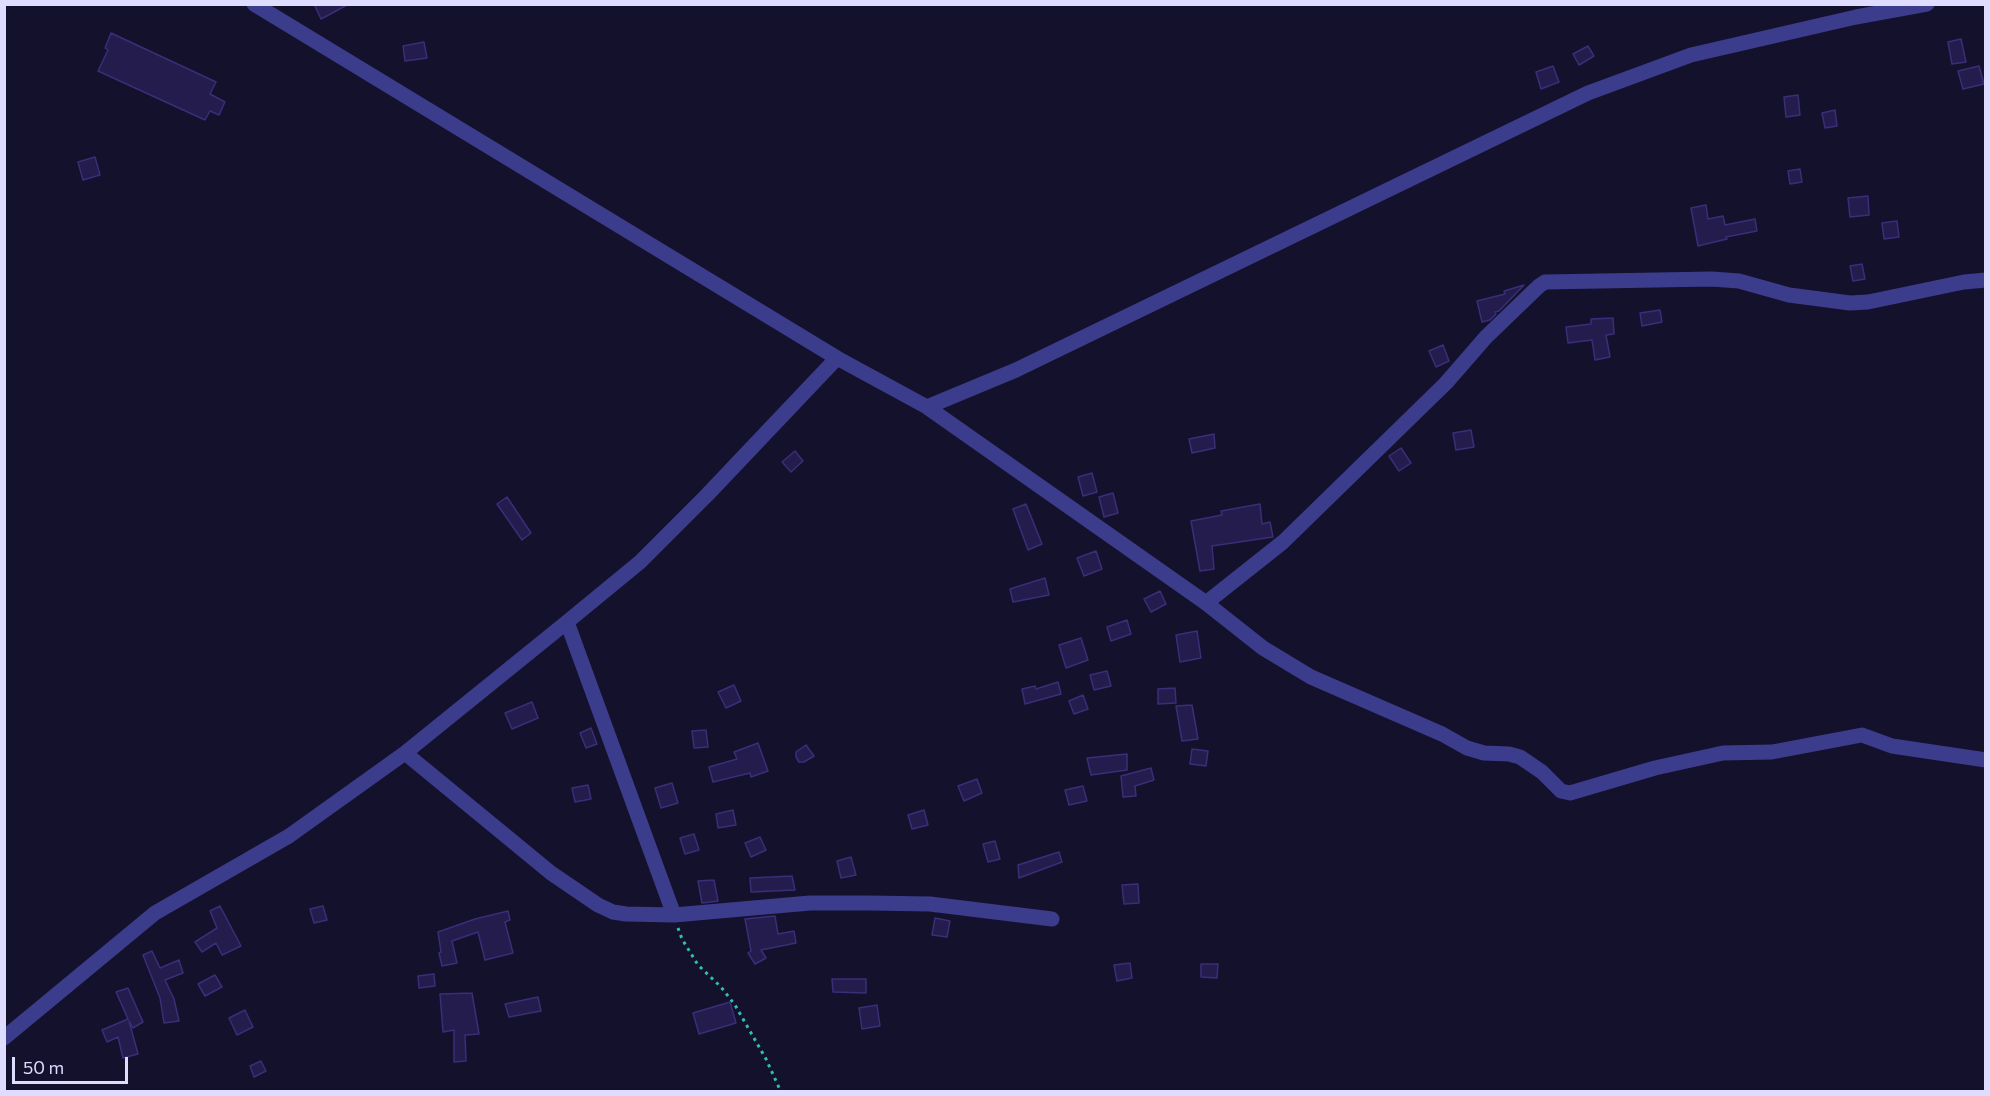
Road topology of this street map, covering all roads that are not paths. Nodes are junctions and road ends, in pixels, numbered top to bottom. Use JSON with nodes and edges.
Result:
{"nodes":[{"id":1,"x":254,"y":4,"type":"edge"},
{"id":2,"x":1927,"y":4,"type":"edge"},
{"id":3,"x":1986,"y":280,"type":"edge"},
{"id":4,"x":837,"y":358,"type":"junction"},
{"id":5,"x":927,"y":407,"type":"junction"},
{"id":6,"x":1206,"y":603,"type":"junction"},
{"id":7,"x":567,"y":622,"type":"junction"},
{"id":8,"x":405,"y":753,"type":"junction"},
{"id":9,"x":1986,"y":760,"type":"edge"},
{"id":10,"x":674,"y":915,"type":"junction"},
{"id":11,"x":1052,"y":919,"type":"dead end"},
{"id":12,"x":7,"y":1033,"type":"edge"}],
"edges":[{"from":1,"to":4,"type":"street"},
{"from":2,"to":5,"type":"street"},
{"from":3,"to":6,"type":"street"},
{"from":4,"to":5,"type":"street"},
{"from":4,"to":7,"type":"street"},
{"from":5,"to":6,"type":"street"},
{"from":6,"to":9,"type":"street"},
{"from":7,"to":8,"type":"street"},
{"from":7,"to":10,"type":"street"},
{"from":8,"to":10,"type":"street"},
{"from":8,"to":12,"type":"street"},
{"from":10,"to":11,"type":"street"}]}
